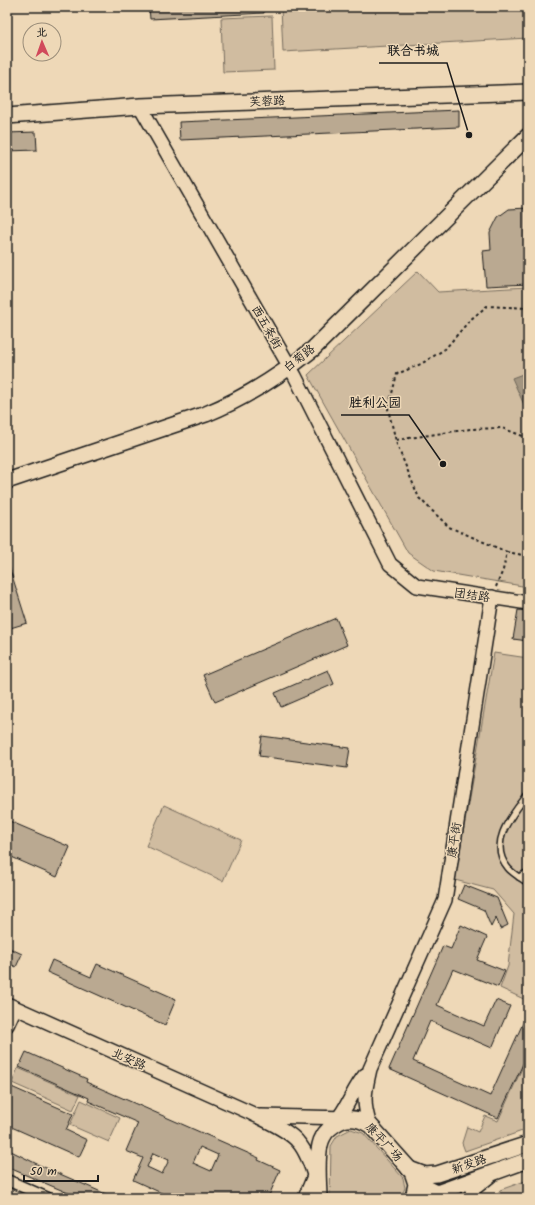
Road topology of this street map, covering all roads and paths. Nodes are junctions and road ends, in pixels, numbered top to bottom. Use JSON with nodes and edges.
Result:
{"nodes":[{"id":1,"x":528,"y":92,"type":"edge"},
{"id":2,"x":140,"y":106,"type":"junction"},
{"id":3,"x":7,"y":116,"type":"edge"},
{"id":4,"x":528,"y":136,"type":"edge"},
{"id":5,"x":528,"y":150,"type":"edge"},
{"id":6,"x":528,"y":308,"type":"edge"},
{"id":7,"x":293,"y":371,"type":"junction"},
{"id":8,"x":528,"y":438,"type":"edge"},
{"id":9,"x":396,"y":440,"type":"junction"},
{"id":10,"x":7,"y":481,"type":"edge"},
{"id":11,"x":7,"y":491,"type":"edge"},
{"id":12,"x":507,"y":552,"type":"junction"},
{"id":13,"x":528,"y":556,"type":"edge"},
{"id":14,"x":417,"y":586,"type":"joint"},
{"id":15,"x":492,"y":597,"type":"junction"},
{"id":16,"x":528,"y":603,"type":"edge"},
{"id":17,"x":528,"y":794,"type":"edge"},
{"id":18,"x":528,"y":872,"type":"edge"},
{"id":19,"x":518,"y":876,"type":"junction"},
{"id":20,"x":528,"y":883,"type":"edge"},
{"id":21,"x":11,"y":1006,"type":"edge"},
{"id":22,"x":7,"y":1025,"type":"edge"},
{"id":23,"x":370,"y":1069,"type":"junction"},
{"id":24,"x":353,"y":1096,"type":"junction"},
{"id":25,"x":251,"y":1113,"type":"junction"},
{"id":26,"x":299,"y":1118,"type":"junction"},
{"id":27,"x":340,"y":1121,"type":"junction"},
{"id":28,"x":370,"y":1125,"type":"junction"},
{"id":29,"x":528,"y":1144,"type":"edge"},
{"id":30,"x":303,"y":1150,"type":"junction"},
{"id":31,"x":528,"y":1160,"type":"edge"},
{"id":32,"x":495,"y":1171,"type":"junction"},
{"id":33,"x":412,"y":1173,"type":"junction"},
{"id":34,"x":7,"y":1180,"type":"edge"},
{"id":35,"x":315,"y":1187,"type":"edge"},
{"id":36,"x":444,"y":1195,"type":"edge"},
{"id":37,"x":48,"y":1198,"type":"edge"},
{"id":38,"x":413,"y":1198,"type":"edge"},
{"id":39,"x":423,"y":1198,"type":"edge"},
{"id":40,"x":470,"y":1198,"type":"edge"}],
"edges":[{"from":1,"to":2,"type":"main road","name":"芙蓉路"},
{"from":2,"to":3,"type":"main road","name":"芙蓉路"},
{"from":2,"to":7,"type":"street","name":"西五条街"},
{"from":4,"to":7,"type":"main road","name":"白菊路"},
{"from":5,"to":7,"type":"main road","name":"白菊路"},
{"from":6,"to":9,"type":"path"},
{"from":7,"to":10,"type":"main road","name":"白菊路"},
{"from":7,"to":11,"type":"main road","name":"白菊路"},
{"from":7,"to":14,"type":"street","name":"西五条街"},
{"from":8,"to":9,"type":"path"},
{"from":9,"to":12,"type":"path"},
{"from":12,"to":13,"type":"path"},
{"from":12,"to":15,"type":"path"},
{"from":14,"to":15,"type":"street","name":"团结路"},
{"from":15,"to":16,"type":"street","name":"团结路"},
{"from":15,"to":23,"type":"street","name":"康平街"},
{"from":17,"to":19,"type":"lane"},
{"from":18,"to":19,"type":"lane"},
{"from":19,"to":20,"type":"lane"},
{"from":21,"to":22,"type":"street"},
{"from":21,"to":25,"type":"street","name":"北安路"},
{"from":23,"to":24,"type":"street"},
{"from":23,"to":28,"type":"street"},
{"from":24,"to":26,"type":"street"},
{"from":24,"to":27,"type":"street"},
{"from":25,"to":26,"type":"street"},
{"from":25,"to":30,"type":"street"},
{"from":26,"to":27,"type":"street"},
{"from":27,"to":28,"type":"main road","name":"康平广场"},
{"from":27,"to":35,"type":"main road"},
{"from":28,"to":33,"type":"main road","name":"康平广场"},
{"from":29,"to":33,"type":"main road","name":"新发路"},
{"from":30,"to":35,"type":"street"},
{"from":30,"to":35,"type":"street"},
{"from":31,"to":32,"type":"main road","name":"新发路"},
{"from":32,"to":36,"type":"main road","name":"新发路"},
{"from":32,"to":40,"type":"street"},
{"from":33,"to":36,"type":"street"},
{"from":33,"to":38,"type":"main road"},
{"from":34,"to":37,"type":"street"},
{"from":36,"to":39,"type":"main road","name":"新发路"}]}
